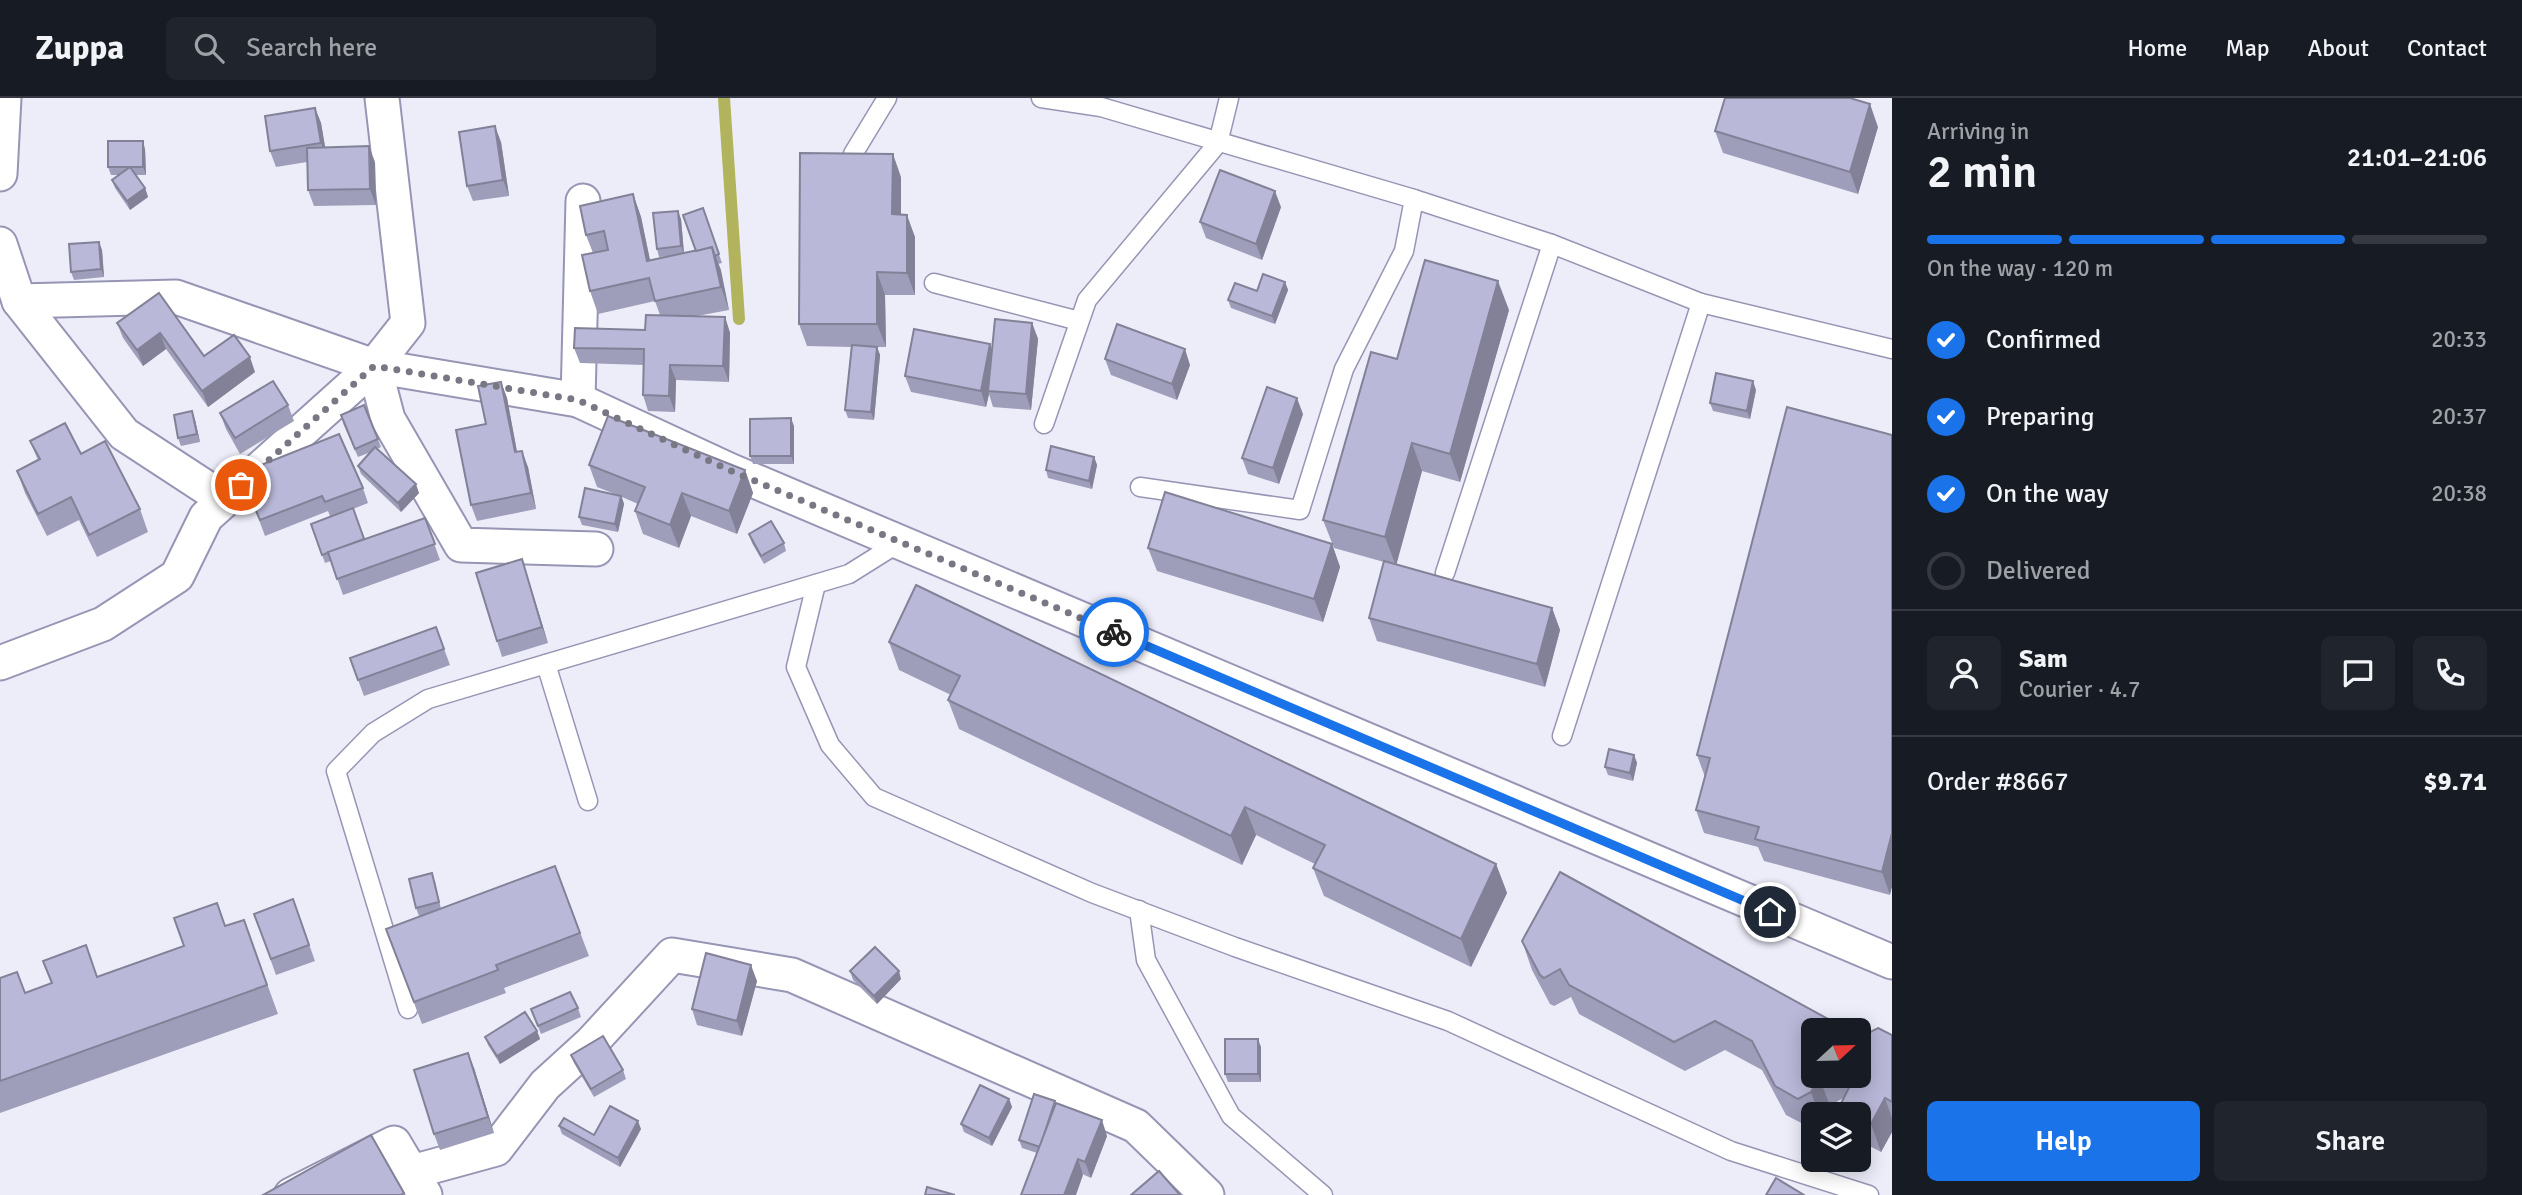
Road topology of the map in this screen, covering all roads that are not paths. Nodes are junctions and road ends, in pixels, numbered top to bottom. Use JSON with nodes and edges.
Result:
{"nodes":[{"id":1,"x":5,"y":98,"type":"edge"},
{"id":2,"x":382,"y":98,"type":"edge"},
{"id":3,"x":887,"y":98,"type":"edge"},
{"id":4,"x":1041,"y":98,"type":"edge"},
{"id":5,"x":1229,"y":98,"type":"edge"},
{"id":6,"x":1218,"y":142,"type":"junction"},
{"id":7,"x":853,"y":155,"type":"edge"},
{"id":8,"x":0,"y":174,"type":"edge"},
{"id":9,"x":1414,"y":199,"type":"junction"},
{"id":10,"x":583,"y":201,"type":"dead end"},
{"id":11,"x":0,"y":244,"type":"edge"},
{"id":12,"x":1552,"y":244,"type":"junction"},
{"id":13,"x":934,"y":283,"type":"dead end"},
{"id":14,"x":19,"y":301,"type":"junction"},
{"id":15,"x":1701,"y":303,"type":"junction"},
{"id":16,"x":1079,"y":321,"type":"junction"},
{"id":17,"x":1892,"y":349,"type":"edge"},
{"id":18,"x":374,"y":366,"type":"junction"},
{"id":19,"x":578,"y":400,"type":"junction"},
{"id":20,"x":1044,"y":424,"type":"dead end"},
{"id":21,"x":1140,"y":487,"type":"dead end"},
{"id":22,"x":225,"y":500,"type":"junction"},
{"id":23,"x":900,"y":542,"type":"junction"},
{"id":24,"x":596,"y":549,"type":"dead end"},
{"id":25,"x":1445,"y":573,"type":"dead end"},
{"id":26,"x":816,"y":584,"type":"junction"},
{"id":27,"x":0,"y":663,"type":"edge"},
{"id":28,"x":546,"y":664,"type":"junction"},
{"id":29,"x":1562,"y":737,"type":"dead end"},
{"id":30,"x":588,"y":801,"type":"dead end"},
{"id":31,"x":1139,"y":910,"type":"junction"},
{"id":32,"x":1892,"y":962,"type":"edge"},
{"id":33,"x":408,"y":1009,"type":"edge"},
{"id":34,"x":418,"y":1184,"type":"edge"},
{"id":35,"x":291,"y":1195,"type":"edge"},
{"id":36,"x":1207,"y":1195,"type":"edge"},
{"id":37,"x":1323,"y":1195,"type":"edge"},
{"id":38,"x":1869,"y":1195,"type":"edge"}],
"edges":[{"from":1,"to":8,"type":"street"},
{"from":2,"to":18,"type":"street"},
{"from":3,"to":7,"type":"lane"},
{"from":4,"to":6,"type":"lane"},
{"from":5,"to":6,"type":"lane"},
{"from":6,"to":9,"type":"lane"},
{"from":6,"to":16,"type":"lane"},
{"from":9,"to":12,"type":"lane"},
{"from":9,"to":21,"type":"lane"},
{"from":10,"to":19,"type":"street"},
{"from":11,"to":14,"type":"street"},
{"from":12,"to":15,"type":"lane"},
{"from":12,"to":25,"type":"lane"},
{"from":13,"to":16,"type":"lane"},
{"from":14,"to":18,"type":"street"},
{"from":14,"to":22,"type":"street"},
{"from":15,"to":17,"type":"lane"},
{"from":15,"to":29,"type":"lane"},
{"from":16,"to":20,"type":"lane"},
{"from":18,"to":19,"type":"street"},
{"from":18,"to":22,"type":"street"},
{"from":18,"to":24,"type":"street"},
{"from":19,"to":23,"type":"street"},
{"from":22,"to":27,"type":"street"},
{"from":23,"to":26,"type":"lane"},
{"from":23,"to":32,"type":"street"},
{"from":26,"to":28,"type":"lane"},
{"from":26,"to":31,"type":"lane"},
{"from":28,"to":30,"type":"lane"},
{"from":28,"to":33,"type":"lane"},
{"from":31,"to":37,"type":"lane"},
{"from":31,"to":38,"type":"lane"},
{"from":34,"to":35,"type":"street"},
{"from":34,"to":36,"type":"street"}]}
